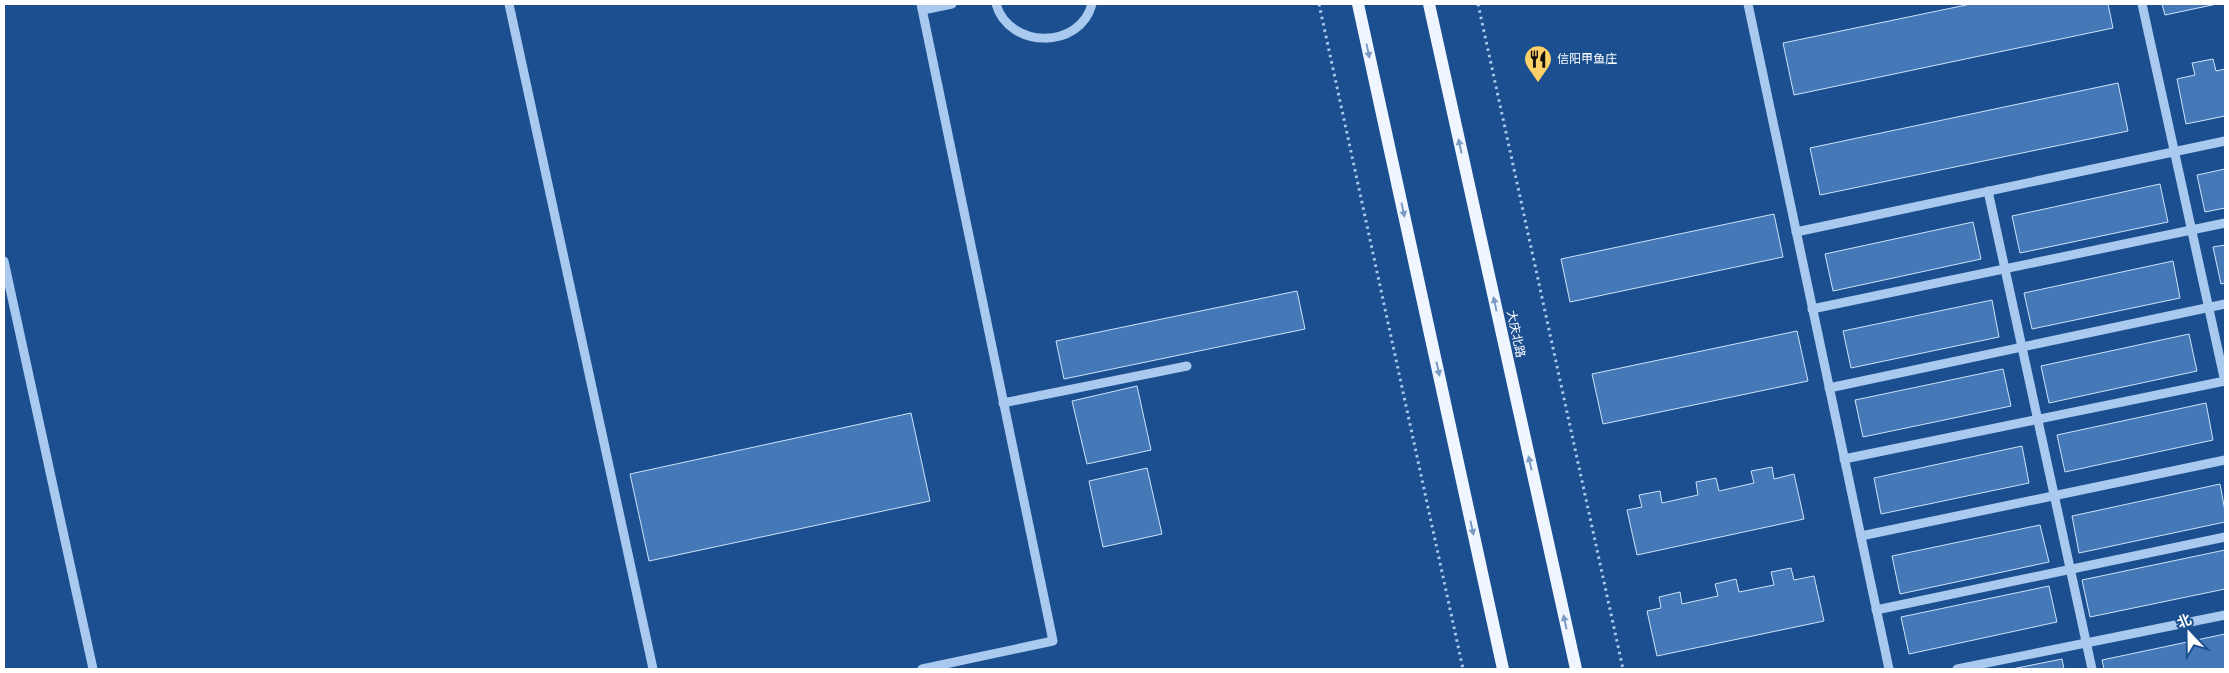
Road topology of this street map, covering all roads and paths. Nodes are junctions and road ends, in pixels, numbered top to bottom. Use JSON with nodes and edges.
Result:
{"nodes":[{"id":1,"x":509,"y":4,"type":"edge"},
{"id":2,"x":952,"y":4,"type":"edge"},
{"id":3,"x":996,"y":4,"type":"edge"},
{"id":4,"x":1092,"y":4,"type":"edge"},
{"id":5,"x":1320,"y":4,"type":"edge"},
{"id":6,"x":1358,"y":4,"type":"edge"},
{"id":7,"x":1429,"y":4,"type":"edge"},
{"id":8,"x":1478,"y":4,"type":"edge"},
{"id":9,"x":1748,"y":4,"type":"edge"},
{"id":10,"x":2142,"y":4,"type":"edge"},
{"id":11,"x":922,"y":7,"type":"edge"},
{"id":12,"x":2225,"y":141,"type":"edge"},
{"id":13,"x":2175,"y":151,"type":"junction"},
{"id":14,"x":1988,"y":191,"type":"junction"},
{"id":15,"x":2225,"y":222,"type":"edge"},
{"id":16,"x":2192,"y":230,"type":"junction"},
{"id":17,"x":1796,"y":232,"type":"junction"},
{"id":18,"x":4,"y":261,"type":"edge"},
{"id":19,"x":2005,"y":269,"type":"junction"},
{"id":20,"x":2225,"y":304,"type":"edge"},
{"id":21,"x":2209,"y":307,"type":"junction"},
{"id":22,"x":1812,"y":308,"type":"junction"},
{"id":23,"x":2022,"y":347,"type":"junction"},
{"id":24,"x":1187,"y":366,"type":"dead end"},
{"id":25,"x":2225,"y":381,"type":"edge"},
{"id":26,"x":1829,"y":388,"type":"junction"},
{"id":27,"x":1003,"y":403,"type":"junction"},
{"id":28,"x":2037,"y":420,"type":"junction"},
{"id":29,"x":1844,"y":459,"type":"junction"},
{"id":30,"x":2225,"y":460,"type":"edge"},
{"id":31,"x":2054,"y":496,"type":"junction"},
{"id":32,"x":1861,"y":536,"type":"junction"},
{"id":33,"x":2225,"y":537,"type":"edge"},
{"id":34,"x":2070,"y":569,"type":"junction"},
{"id":35,"x":1876,"y":610,"type":"junction"},
{"id":36,"x":2225,"y":615,"type":"edge"},
{"id":37,"x":2086,"y":643,"type":"junction"},
{"id":38,"x":93,"y":669,"type":"edge"},
{"id":39,"x":653,"y":669,"type":"edge"},
{"id":40,"x":922,"y":669,"type":"edge"},
{"id":41,"x":1463,"y":669,"type":"edge"},
{"id":42,"x":1503,"y":669,"type":"edge"},
{"id":43,"x":1576,"y":669,"type":"edge"},
{"id":44,"x":1623,"y":669,"type":"edge"},
{"id":45,"x":1889,"y":669,"type":"edge"},
{"id":46,"x":1957,"y":669,"type":"edge"},
{"id":47,"x":2092,"y":669,"type":"edge"}],
"edges":[{"from":1,"to":39,"type":"street"},
{"from":2,"to":11,"type":"street"},
{"from":3,"to":4,"type":"street"},
{"from":5,"to":41,"type":"path"},
{"from":6,"to":42,"type":"main road","one_way":true},
{"from":43,"to":7,"type":"main road","name":"大庆北路","one_way":true},
{"from":8,"to":44,"type":"path"},
{"from":9,"to":17,"type":"street"},
{"from":10,"to":13,"type":"street"},
{"from":11,"to":27,"type":"street"},
{"from":12,"to":13,"type":"street"},
{"from":13,"to":14,"type":"street"},
{"from":13,"to":16,"type":"street"},
{"from":14,"to":17,"type":"street"},
{"from":14,"to":19,"type":"street"},
{"from":15,"to":16,"type":"street"},
{"from":16,"to":19,"type":"street"},
{"from":16,"to":21,"type":"street"},
{"from":17,"to":22,"type":"street"},
{"from":18,"to":38,"type":"street"},
{"from":19,"to":22,"type":"street"},
{"from":19,"to":23,"type":"street"},
{"from":20,"to":21,"type":"street"},
{"from":21,"to":23,"type":"street"},
{"from":21,"to":25,"type":"street"},
{"from":22,"to":26,"type":"street"},
{"from":23,"to":26,"type":"street"},
{"from":23,"to":28,"type":"street"},
{"from":24,"to":27,"type":"street"},
{"from":25,"to":28,"type":"street"},
{"from":26,"to":29,"type":"street"},
{"from":27,"to":40,"type":"street"},
{"from":28,"to":29,"type":"street"},
{"from":28,"to":31,"type":"street"},
{"from":29,"to":32,"type":"street"},
{"from":30,"to":31,"type":"street"},
{"from":31,"to":32,"type":"street"},
{"from":31,"to":34,"type":"street"},
{"from":32,"to":35,"type":"street"},
{"from":33,"to":34,"type":"street"},
{"from":34,"to":35,"type":"street"},
{"from":34,"to":37,"type":"street"},
{"from":35,"to":45,"type":"street"},
{"from":36,"to":37,"type":"street"},
{"from":37,"to":46,"type":"street"},
{"from":37,"to":47,"type":"street"}]}
